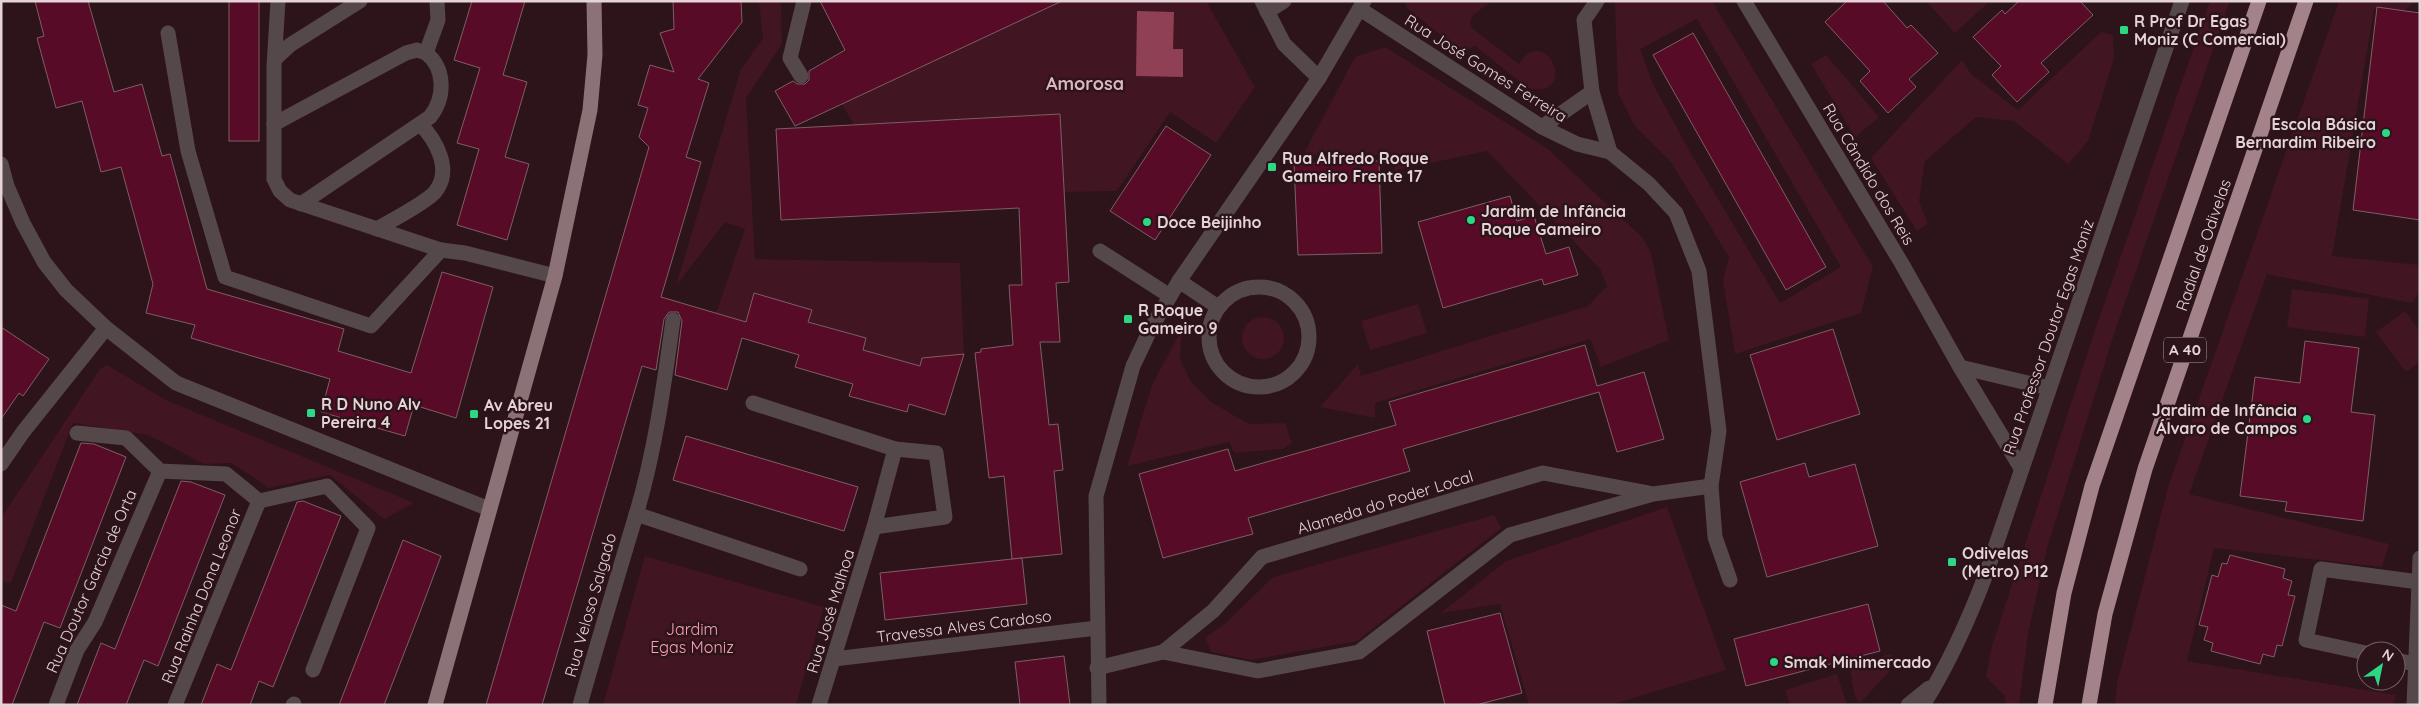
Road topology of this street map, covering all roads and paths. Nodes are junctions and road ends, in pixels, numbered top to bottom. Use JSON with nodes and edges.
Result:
{"nodes":[{"id":1,"x":278,"y":1,"type":"edge"},
{"id":2,"x":360,"y":1,"type":"edge"},
{"id":3,"x":436,"y":1,"type":"edge"},
{"id":4,"x":594,"y":1,"type":"edge"},
{"id":5,"x":804,"y":1,"type":"edge"},
{"id":6,"x":1284,"y":1,"type":"edge"},
{"id":7,"x":1597,"y":1,"type":"edge"},
{"id":8,"x":1744,"y":1,"type":"edge"},
{"id":9,"x":2182,"y":1,"type":"edge"},
{"id":10,"x":2259,"y":1,"type":"edge"},
{"id":11,"x":2306,"y":1,"type":"edge"},
{"id":12,"x":1362,"y":5,"type":"edge"},
{"id":13,"x":1264,"y":6,"type":"edge"},
{"id":14,"x":168,"y":33,"type":"dead end"},
{"id":15,"x":426,"y":53,"type":"junction"},
{"id":16,"x":276,"y":58,"type":"junction"},
{"id":17,"x":801,"y":76,"type":"dead end"},
{"id":18,"x":1318,"y":78,"type":"junction"},
{"id":19,"x":1592,"y":92,"type":"junction"},
{"id":20,"x":274,"y":124,"type":"junction"},
{"id":21,"x":420,"y":124,"type":"junction"},
{"id":22,"x":1542,"y":127,"type":"junction"},
{"id":23,"x":1610,"y":152,"type":"junction"},
{"id":24,"x":1,"y":164,"type":"edge"},
{"id":25,"x":300,"y":204,"type":"junction"},
{"id":26,"x":377,"y":229,"type":"junction"},
{"id":27,"x":441,"y":250,"type":"junction"},
{"id":28,"x":1100,"y":250,"type":"dead end"},
{"id":29,"x":555,"y":276,"type":"junction"},
{"id":30,"x":1179,"y":282,"type":"junction"},
{"id":31,"x":1170,"y":296,"type":"junction"},
{"id":32,"x":1218,"y":307,"type":"junction"},
{"id":33,"x":673,"y":320,"type":"dead end"},
{"id":34,"x":106,"y":328,"type":"junction"},
{"id":35,"x":1960,"y":366,"type":"junction"},
{"id":36,"x":2049,"y":388,"type":"junction"},
{"id":37,"x":753,"y":403,"type":"dead end"},
{"id":38,"x":77,"y":433,"type":"dead end"},
{"id":39,"x":895,"y":448,"type":"junction"},
{"id":40,"x":1,"y":464,"type":"edge"},
{"id":41,"x":2021,"y":468,"type":"junction"},
{"id":42,"x":160,"y":471,"type":"junction"},
{"id":43,"x":1711,"y":486,"type":"junction"},
{"id":44,"x":1653,"y":494,"type":"junction"},
{"id":45,"x":259,"y":501,"type":"junction"},
{"id":46,"x":489,"y":509,"type":"junction"},
{"id":47,"x":636,"y":514,"type":"junction"},
{"id":48,"x":874,"y":527,"type":"junction"},
{"id":49,"x":2420,"y":558,"type":"edge"},
{"id":50,"x":800,"y":569,"type":"dead end"},
{"id":51,"x":1730,"y":580,"type":"dead end"},
{"id":52,"x":2419,"y":582,"type":"edge"},
{"id":53,"x":1097,"y":628,"type":"junction"},
{"id":54,"x":2356,"y":651,"type":"edge"},
{"id":55,"x":1163,"y":652,"type":"junction"},
{"id":56,"x":834,"y":658,"type":"junction"},
{"id":57,"x":2406,"y":662,"type":"edge"},
{"id":58,"x":2415,"y":664,"type":"junction"},
{"id":59,"x":1097,"y":668,"type":"junction"},
{"id":60,"x":313,"y":670,"type":"dead end"},
{"id":61,"x":1938,"y":680,"type":"junction"},
{"id":62,"x":56,"y":705,"type":"edge"},
{"id":63,"x":175,"y":705,"type":"edge"},
{"id":64,"x":435,"y":705,"type":"edge"},
{"id":65,"x":580,"y":705,"type":"edge"},
{"id":66,"x":819,"y":705,"type":"edge"},
{"id":67,"x":1099,"y":705,"type":"edge"},
{"id":68,"x":1908,"y":705,"type":"edge"},
{"id":69,"x":1923,"y":705,"type":"edge"},
{"id":70,"x":2045,"y":705,"type":"edge"},
{"id":71,"x":2089,"y":705,"type":"edge"},
{"id":72,"x":2414,"y":705,"type":"edge"}],
"edges":[{"from":1,"to":16,"type":"street"},
{"from":2,"to":16,"type":"street"},
{"from":3,"to":15,"type":"street"},
{"from":4,"to":29,"type":"main road"},
{"from":5,"to":17,"type":"street"},
{"from":6,"to":13,"type":"street"},
{"from":7,"to":19,"type":"street"},
{"from":8,"to":35,"type":"street","name":"Rua Cândido dos Reis"},
{"from":9,"to":36,"type":"street","name":"Rua Professor Doutor Egas Moniz"},
{"from":10,"to":70,"type":"highway","name":"Radial de Odivelas","number":"A 40"},
{"from":11,"to":71,"type":"highway","name":"Radial de Odivelas","number":"A 40"},
{"from":12,"to":18,"type":"street"},
{"from":12,"to":22,"type":"street","name":"Rua José Gomes Ferreira"},
{"from":13,"to":18,"type":"street"},
{"from":14,"to":27,"type":"street"},
{"from":15,"to":20,"type":"street"},
{"from":15,"to":21,"type":"street"},
{"from":16,"to":20,"type":"street"},
{"from":18,"to":30,"type":"street"},
{"from":19,"to":22,"type":"street"},
{"from":19,"to":23,"type":"street"},
{"from":20,"to":25,"type":"street"},
{"from":21,"to":25,"type":"street"},
{"from":21,"to":26,"type":"street"},
{"from":22,"to":23,"type":"street","name":"Rua José Gomes Ferreira"},
{"from":23,"to":43,"type":"street","name":"Rua José Gomes Ferreira"},
{"from":24,"to":34,"type":"street"},
{"from":25,"to":26,"type":"street"},
{"from":26,"to":27,"type":"street"},
{"from":27,"to":29,"type":"street"},
{"from":28,"to":31,"type":"street"},
{"from":29,"to":46,"type":"main road"},
{"from":30,"to":31,"type":"street"},
{"from":30,"to":32,"type":"street"},
{"from":31,"to":53,"type":"street"},
{"from":32,"to":32,"type":"street"},
{"from":33,"to":47,"type":"street","name":"Rua Veloso Salgado"},
{"from":34,"to":40,"type":"street"},
{"from":34,"to":46,"type":"street"},
{"from":35,"to":36,"type":"street"},
{"from":35,"to":41,"type":"street","name":"Rua Cândido dos Reis"},
{"from":36,"to":41,"type":"street","name":"Rua Professor Doutor Egas Moniz"},
{"from":37,"to":39,"type":"street"},
{"from":38,"to":42,"type":"street"},
{"from":39,"to":48,"type":"street","name":"Rua José Malhoa"},
{"from":39,"to":48,"type":"street"},
{"from":41,"to":61,"type":"street","name":"Rua Professor Doutor Egas Moniz"},
{"from":42,"to":45,"type":"street"},
{"from":42,"to":62,"type":"street","name":"Rua Doutor Garcia de Orta"},
{"from":43,"to":44,"type":"street","name":"Alameda do Poder Local"},
{"from":43,"to":51,"type":"street","name":"Rua José Gomes Ferreira"},
{"from":44,"to":55,"type":"street","name":"Alameda do Poder Local"},
{"from":44,"to":55,"type":"street","name":"Alameda do Poder Local"},
{"from":45,"to":60,"type":"street"},
{"from":45,"to":63,"type":"street","name":"Rua Rainha Dona Leonor"},
{"from":46,"to":64,"type":"main road"},
{"from":47,"to":50,"type":"street"},
{"from":47,"to":65,"type":"street","name":"Rua Veloso Salgado"},
{"from":48,"to":56,"type":"street","name":"Rua José Malhoa"},
{"from":49,"to":52,"type":"street"},
{"from":52,"to":54,"type":"street"},
{"from":52,"to":58,"type":"street"},
{"from":53,"to":56,"type":"street","name":"Travessa Alves Cardoso"},
{"from":53,"to":59,"type":"street"},
{"from":55,"to":59,"type":"street","name":"Alameda do Poder Local"},
{"from":56,"to":66,"type":"street","name":"Rua José Malhoa"},
{"from":57,"to":58,"type":"street"},
{"from":58,"to":72,"type":"street"},
{"from":59,"to":67,"type":"street"},
{"from":61,"to":68,"type":"street","name":"Rua Professor Doutor Egas Moniz"},
{"from":61,"to":69,"type":"street","name":"Rua Professor Doutor Egas Moniz"}]}
